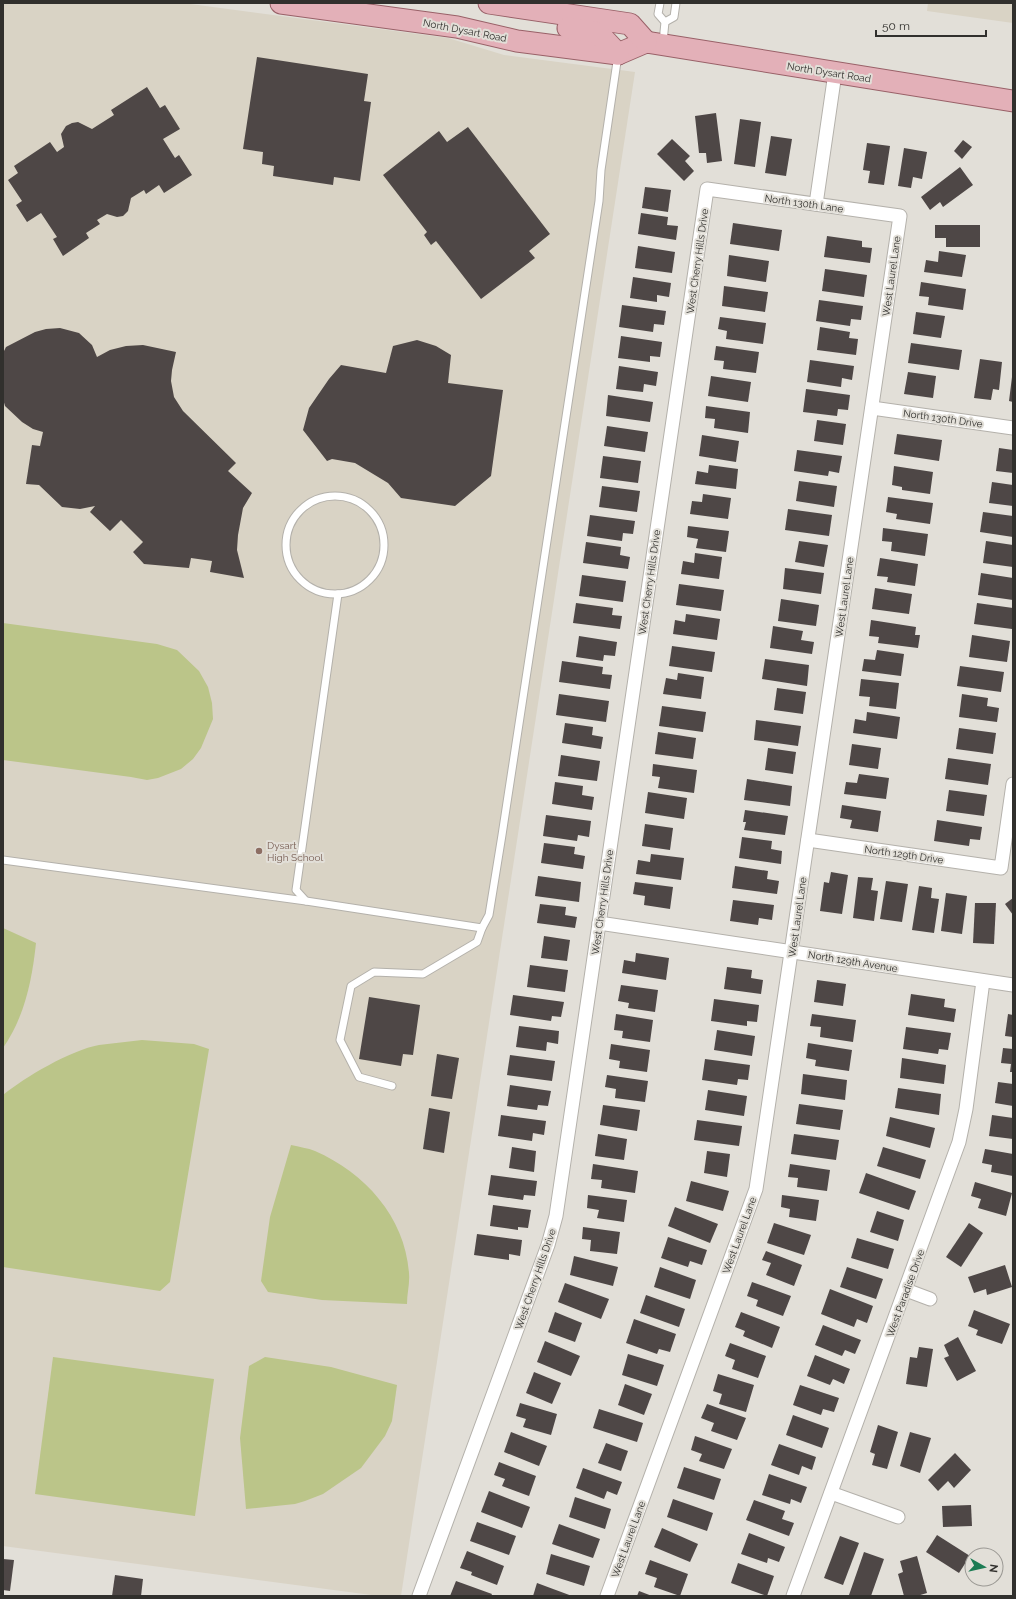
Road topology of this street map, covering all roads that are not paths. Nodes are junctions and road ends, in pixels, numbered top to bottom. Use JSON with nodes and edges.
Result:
{"nodes":[{"id":1,"x":281,"y":3,"type":"edge"},
{"id":2,"x":489,"y":3,"type":"edge"},
{"id":3,"x":660,"y":3,"type":"edge"},
{"id":4,"x":676,"y":3,"type":"edge"},
{"id":5,"x":544,"y":11,"type":"junction"},
{"id":6,"x":665,"y":22,"type":"junction"},
{"id":7,"x":654,"y":43,"type":"junction"},
{"id":8,"x":618,"y":54,"type":"junction"},
{"id":9,"x":835,"y":73,"type":"junction"},
{"id":10,"x":1013,"y":101,"type":"edge"},
{"id":11,"x":707,"y":189,"type":"joint"},
{"id":12,"x":816,"y":204,"type":"junction"},
{"id":13,"x":900,"y":216,"type":"joint"},
{"id":14,"x":872,"y":408,"type":"junction"},
{"id":15,"x":1013,"y":428,"type":"edge"},
{"id":16,"x":338,"y":594,"type":"junction"},
{"id":17,"x":1013,"y":784,"type":"edge"},
{"id":18,"x":808,"y":840,"type":"junction"},
{"id":19,"x":3,"y":860,"type":"edge"},
{"id":20,"x":306,"y":901,"type":"junction"},
{"id":21,"x":599,"y":923,"type":"junction"},
{"id":22,"x":482,"y":928,"type":"junction"},
{"id":23,"x":791,"y":952,"type":"junction"},
{"id":24,"x":983,"y":981,"type":"junction"},
{"id":25,"x":1013,"y":985,"type":"edge"},
{"id":26,"x":392,"y":1086,"type":"dead end"},
{"id":27,"x":906,"y":1290,"type":"junction"},
{"id":28,"x":930,"y":1299,"type":"dead end"},
{"id":29,"x":831,"y":1493,"type":"junction"},
{"id":30,"x":898,"y":1517,"type":"dead end"},
{"id":31,"x":419,"y":1596,"type":"edge"},
{"id":32,"x":607,"y":1596,"type":"edge"},
{"id":33,"x":793,"y":1596,"type":"edge"}],
"edges":[{"from":1,"to":8,"type":"main road","name":"North Dysart Road"},
{"from":2,"to":5,"type":"main road"},
{"from":3,"to":6,"type":"lane"},
{"from":4,"to":6,"type":"lane"},
{"from":5,"to":7,"type":"main road"},
{"from":5,"to":8,"type":"main road"},
{"from":6,"to":7,"type":"lane"},
{"from":7,"to":8,"type":"main road"},
{"from":7,"to":9,"type":"main road","name":"North Dysart Road"},
{"from":8,"to":22,"type":"lane"},
{"from":9,"to":10,"type":"main road","name":"North Dysart Road"},
{"from":9,"to":12,"type":"street"},
{"from":11,"to":12,"type":"street","name":"North 130th Lane"},
{"from":11,"to":21,"type":"street","name":"West Cherry Hills Drive"},
{"from":12,"to":13,"type":"street","name":"North 130th Lane"},
{"from":13,"to":14,"type":"street","name":"West Laurel Lane"},
{"from":14,"to":15,"type":"street","name":"North 130th Drive"},
{"from":14,"to":18,"type":"street","name":"West Laurel Lane"},
{"from":16,"to":16,"type":"lane"},
{"from":16,"to":20,"type":"lane"},
{"from":17,"to":18,"type":"street","name":"North 129th Drive"},
{"from":18,"to":23,"type":"street","name":"West Laurel Lane"},
{"from":19,"to":20,"type":"lane"},
{"from":20,"to":22,"type":"lane"},
{"from":21,"to":23,"type":"street","name":"North 129th Avenue"},
{"from":21,"to":31,"type":"street","name":"West Cherry Hills Drive"},
{"from":22,"to":26,"type":"lane"},
{"from":23,"to":24,"type":"street","name":"North 129th Avenue"},
{"from":23,"to":32,"type":"street","name":"West Laurel Lane"},
{"from":24,"to":25,"type":"street","name":"North 129th Avenue"},
{"from":24,"to":27,"type":"street","name":"West Paradise Drive"},
{"from":27,"to":28,"type":"street"},
{"from":27,"to":29,"type":"street","name":"West Paradise Drive"},
{"from":29,"to":30,"type":"street"},
{"from":29,"to":33,"type":"street","name":"West Paradise Drive"}]}
